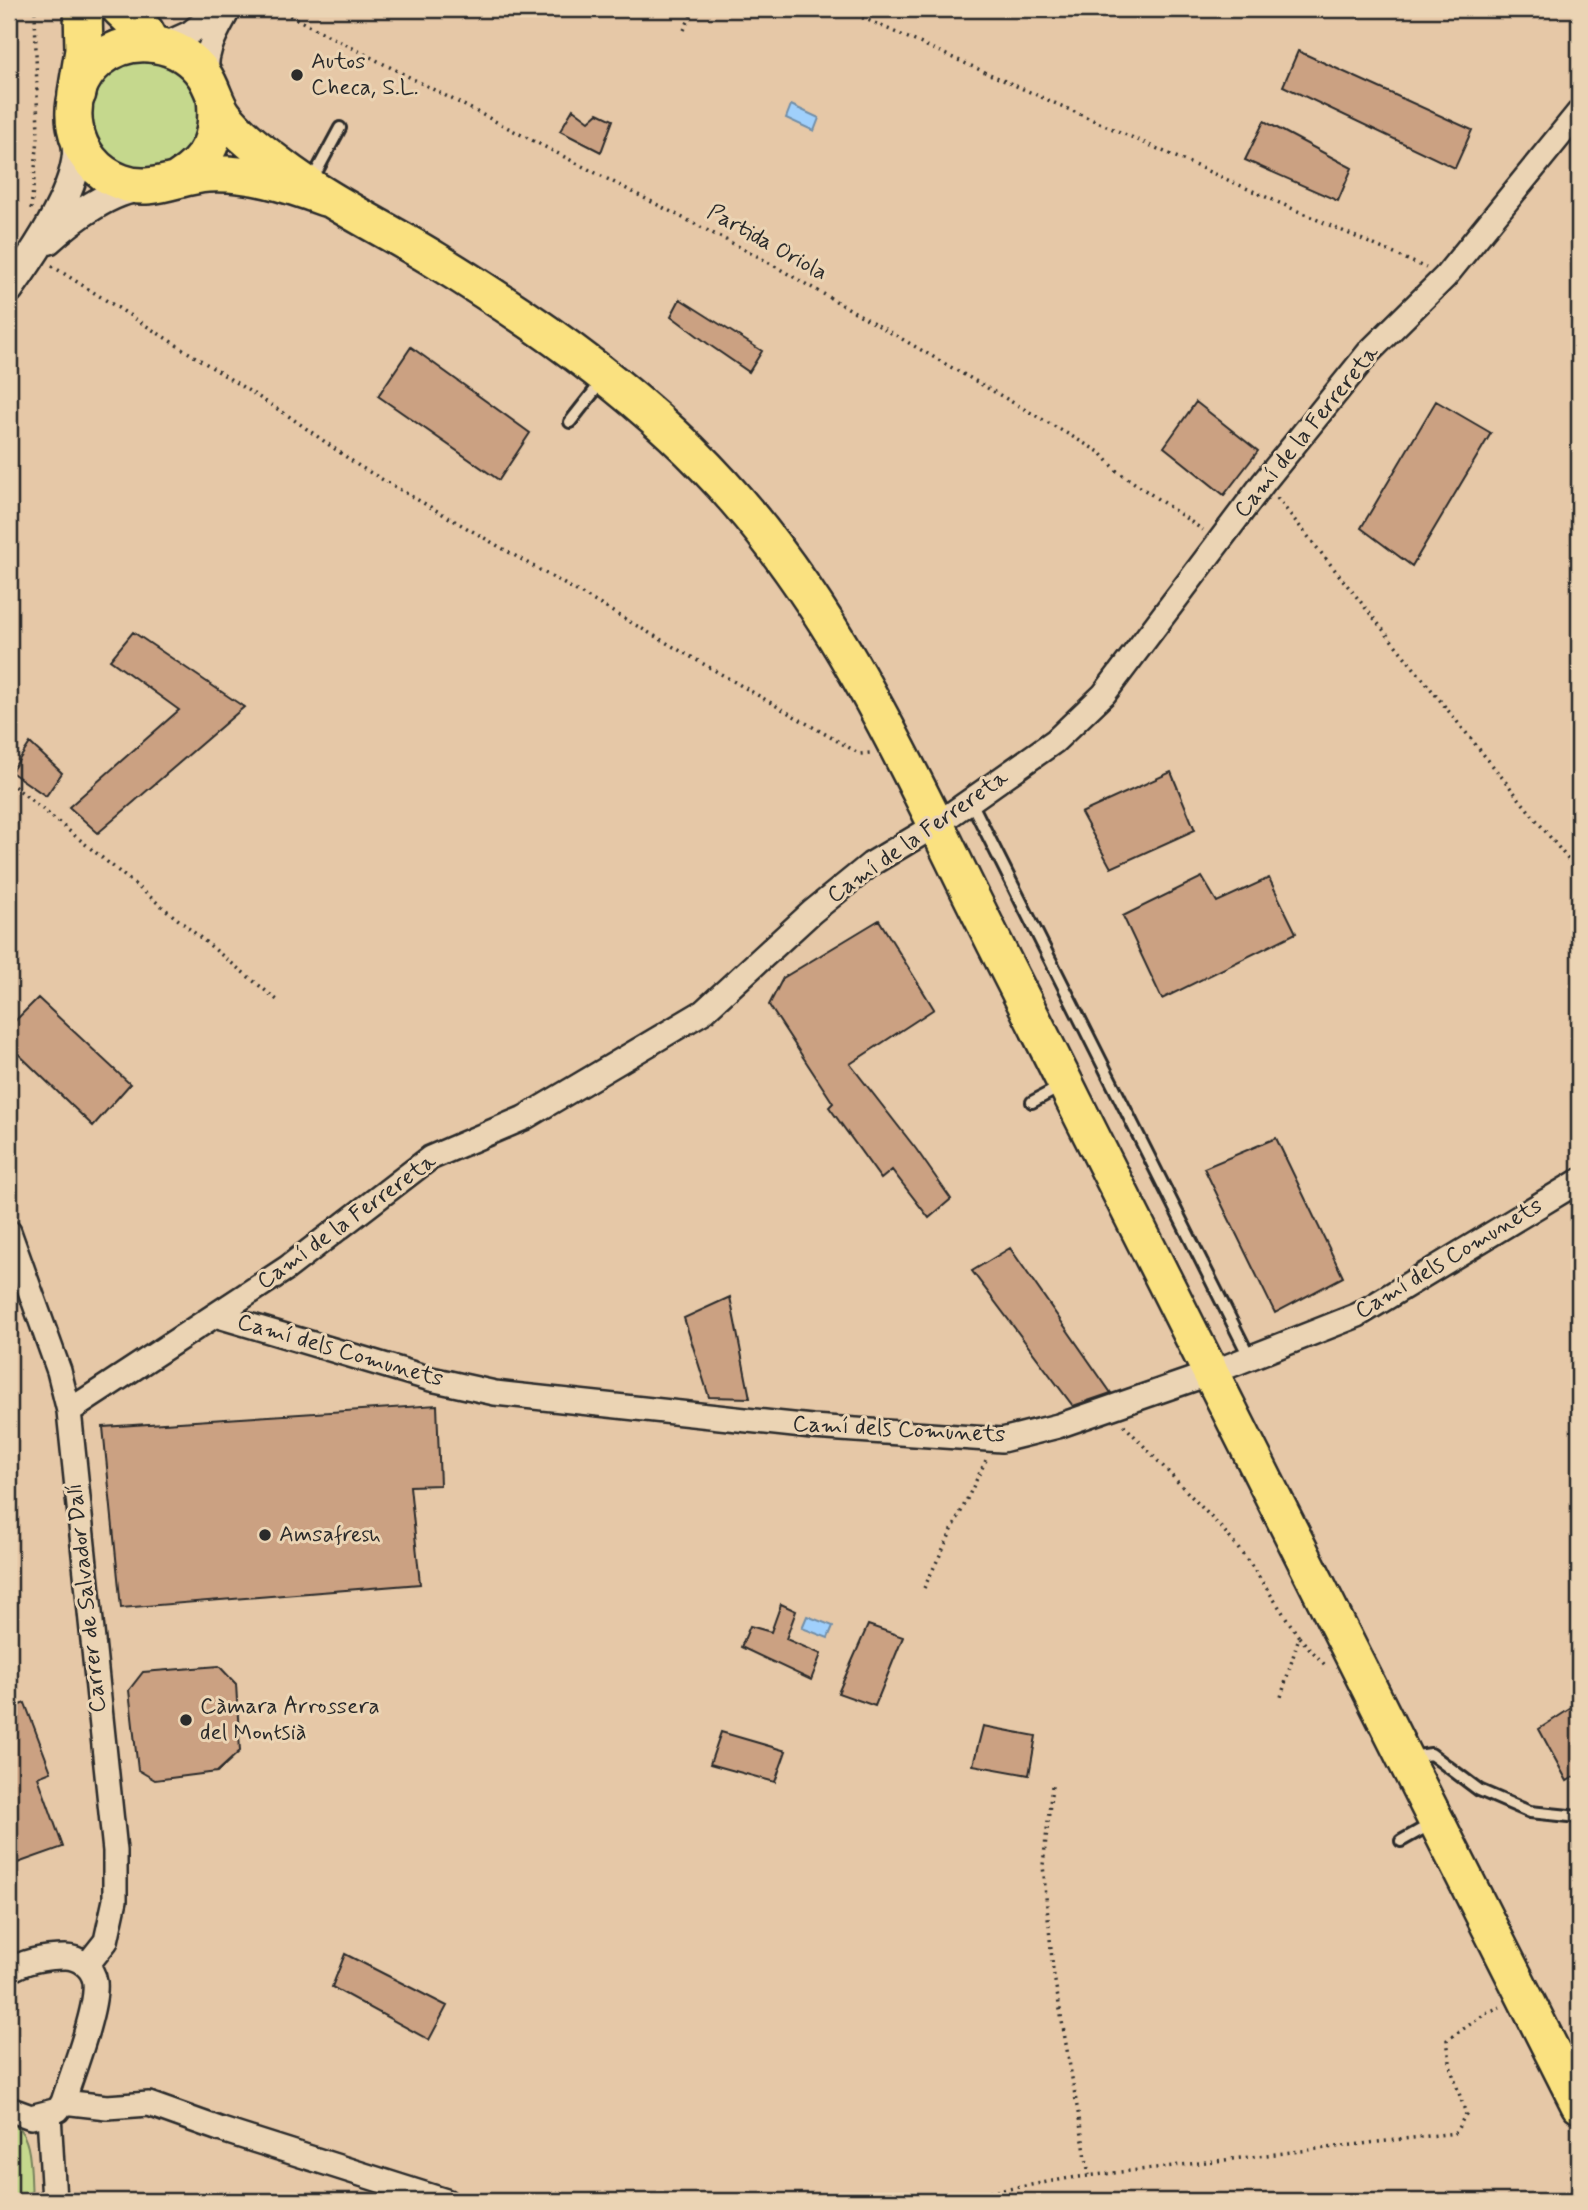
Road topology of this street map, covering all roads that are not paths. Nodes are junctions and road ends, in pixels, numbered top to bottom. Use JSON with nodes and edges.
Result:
{"nodes":[{"id":1,"x":83,"y":9,"type":"edge"},
{"id":2,"x":121,"y":9,"type":"edge"},
{"id":3,"x":220,"y":9,"type":"edge"},
{"id":4,"x":229,"y":9,"type":"edge"},
{"id":5,"x":156,"y":44,"type":"junction"},
{"id":6,"x":212,"y":91,"type":"junction"},
{"id":7,"x":77,"y":93,"type":"junction"},
{"id":8,"x":1579,"y":112,"type":"edge"},
{"id":9,"x":340,"y":128,"type":"dead end"},
{"id":10,"x":75,"y":132,"type":"junction"},
{"id":11,"x":178,"y":179,"type":"junction"},
{"id":12,"x":144,"y":187,"type":"junction"},
{"id":13,"x":317,"y":192,"type":"junction"},
{"id":14,"x":30,"y":261,"type":"junction"},
{"id":15,"x":9,"y":289,"type":"edge"},
{"id":16,"x":604,"y":377,"type":"junction"},
{"id":17,"x":570,"y":422,"type":"dead end"},
{"id":18,"x":970,"y":800,"type":"junction"},
{"id":19,"x":936,"y":825,"type":"junction"},
{"id":20,"x":1066,"y":1084,"type":"junction"},
{"id":21,"x":1031,"y":1102,"type":"dead end"},
{"id":22,"x":1579,"y":1181,"type":"edge"},
{"id":23,"x":9,"y":1233,"type":"edge"},
{"id":24,"x":215,"y":1315,"type":"junction"},
{"id":25,"x":1250,"y":1358,"type":"junction"},
{"id":26,"x":1211,"y":1373,"type":"junction"},
{"id":27,"x":69,"y":1410,"type":"junction"},
{"id":28,"x":1405,"y":1758,"type":"junction"},
{"id":29,"x":1579,"y":1817,"type":"edge"},
{"id":30,"x":1437,"y":1821,"type":"junction"},
{"id":31,"x":1401,"y":1841,"type":"dead end"},
{"id":32,"x":87,"y":1965,"type":"junction"},
{"id":33,"x":9,"y":1972,"type":"edge"},
{"id":34,"x":1579,"y":2105,"type":"edge"},
{"id":35,"x":56,"y":2108,"type":"junction"},
{"id":36,"x":9,"y":2109,"type":"edge"},
{"id":37,"x":54,"y":2201,"type":"edge"},
{"id":38,"x":446,"y":2201,"type":"edge"}],
"edges":[{"from":1,"to":7,"type":"highway"},
{"from":2,"to":5,"type":"highway"},
{"from":3,"to":5,"type":"street"},
{"from":4,"to":6,"type":"street"},
{"from":5,"to":6,"type":"main road"},
{"from":5,"to":7,"type":"main road"},
{"from":6,"to":11,"type":"main road"},
{"from":6,"to":13,"type":"main road"},
{"from":7,"to":10,"type":"main road"},
{"from":8,"to":18,"type":"street","name":"Camí de la Ferrereta"},
{"from":9,"to":13,"type":"lane"},
{"from":10,"to":12,"type":"main road"},
{"from":10,"to":14,"type":"street"},
{"from":11,"to":12,"type":"main road"},
{"from":11,"to":13,"type":"main road"},
{"from":12,"to":14,"type":"street"},
{"from":13,"to":16,"type":"main road"},
{"from":14,"to":15,"type":"street"},
{"from":16,"to":17,"type":"lane"},
{"from":16,"to":19,"type":"main road"},
{"from":18,"to":19,"type":"street","name":"Camí de la Ferrereta"},
{"from":18,"to":25,"type":"lane"},
{"from":19,"to":20,"type":"main road"},
{"from":19,"to":24,"type":"street","name":"Camí de la Ferrereta"},
{"from":20,"to":21,"type":"lane"},
{"from":20,"to":26,"type":"main road"},
{"from":22,"to":25,"type":"street","name":"Camí dels Comunets"},
{"from":23,"to":27,"type":"street","name":"Carrer de Salvador Dalí"},
{"from":24,"to":26,"type":"street","name":"Camí dels Comunets"},
{"from":24,"to":27,"type":"street","name":"Camí de la Ferrereta"},
{"from":25,"to":26,"type":"street","name":"Camí dels Comunets"},
{"from":26,"to":28,"type":"main road"},
{"from":27,"to":32,"type":"street","name":"Carrer de Salvador Dalí"},
{"from":28,"to":29,"type":"lane"},
{"from":28,"to":30,"type":"main road"},
{"from":30,"to":31,"type":"lane"},
{"from":30,"to":34,"type":"main road"},
{"from":32,"to":33,"type":"street"},
{"from":32,"to":35,"type":"street"},
{"from":35,"to":36,"type":"street"},
{"from":35,"to":37,"type":"street"},
{"from":35,"to":38,"type":"street"}]}
